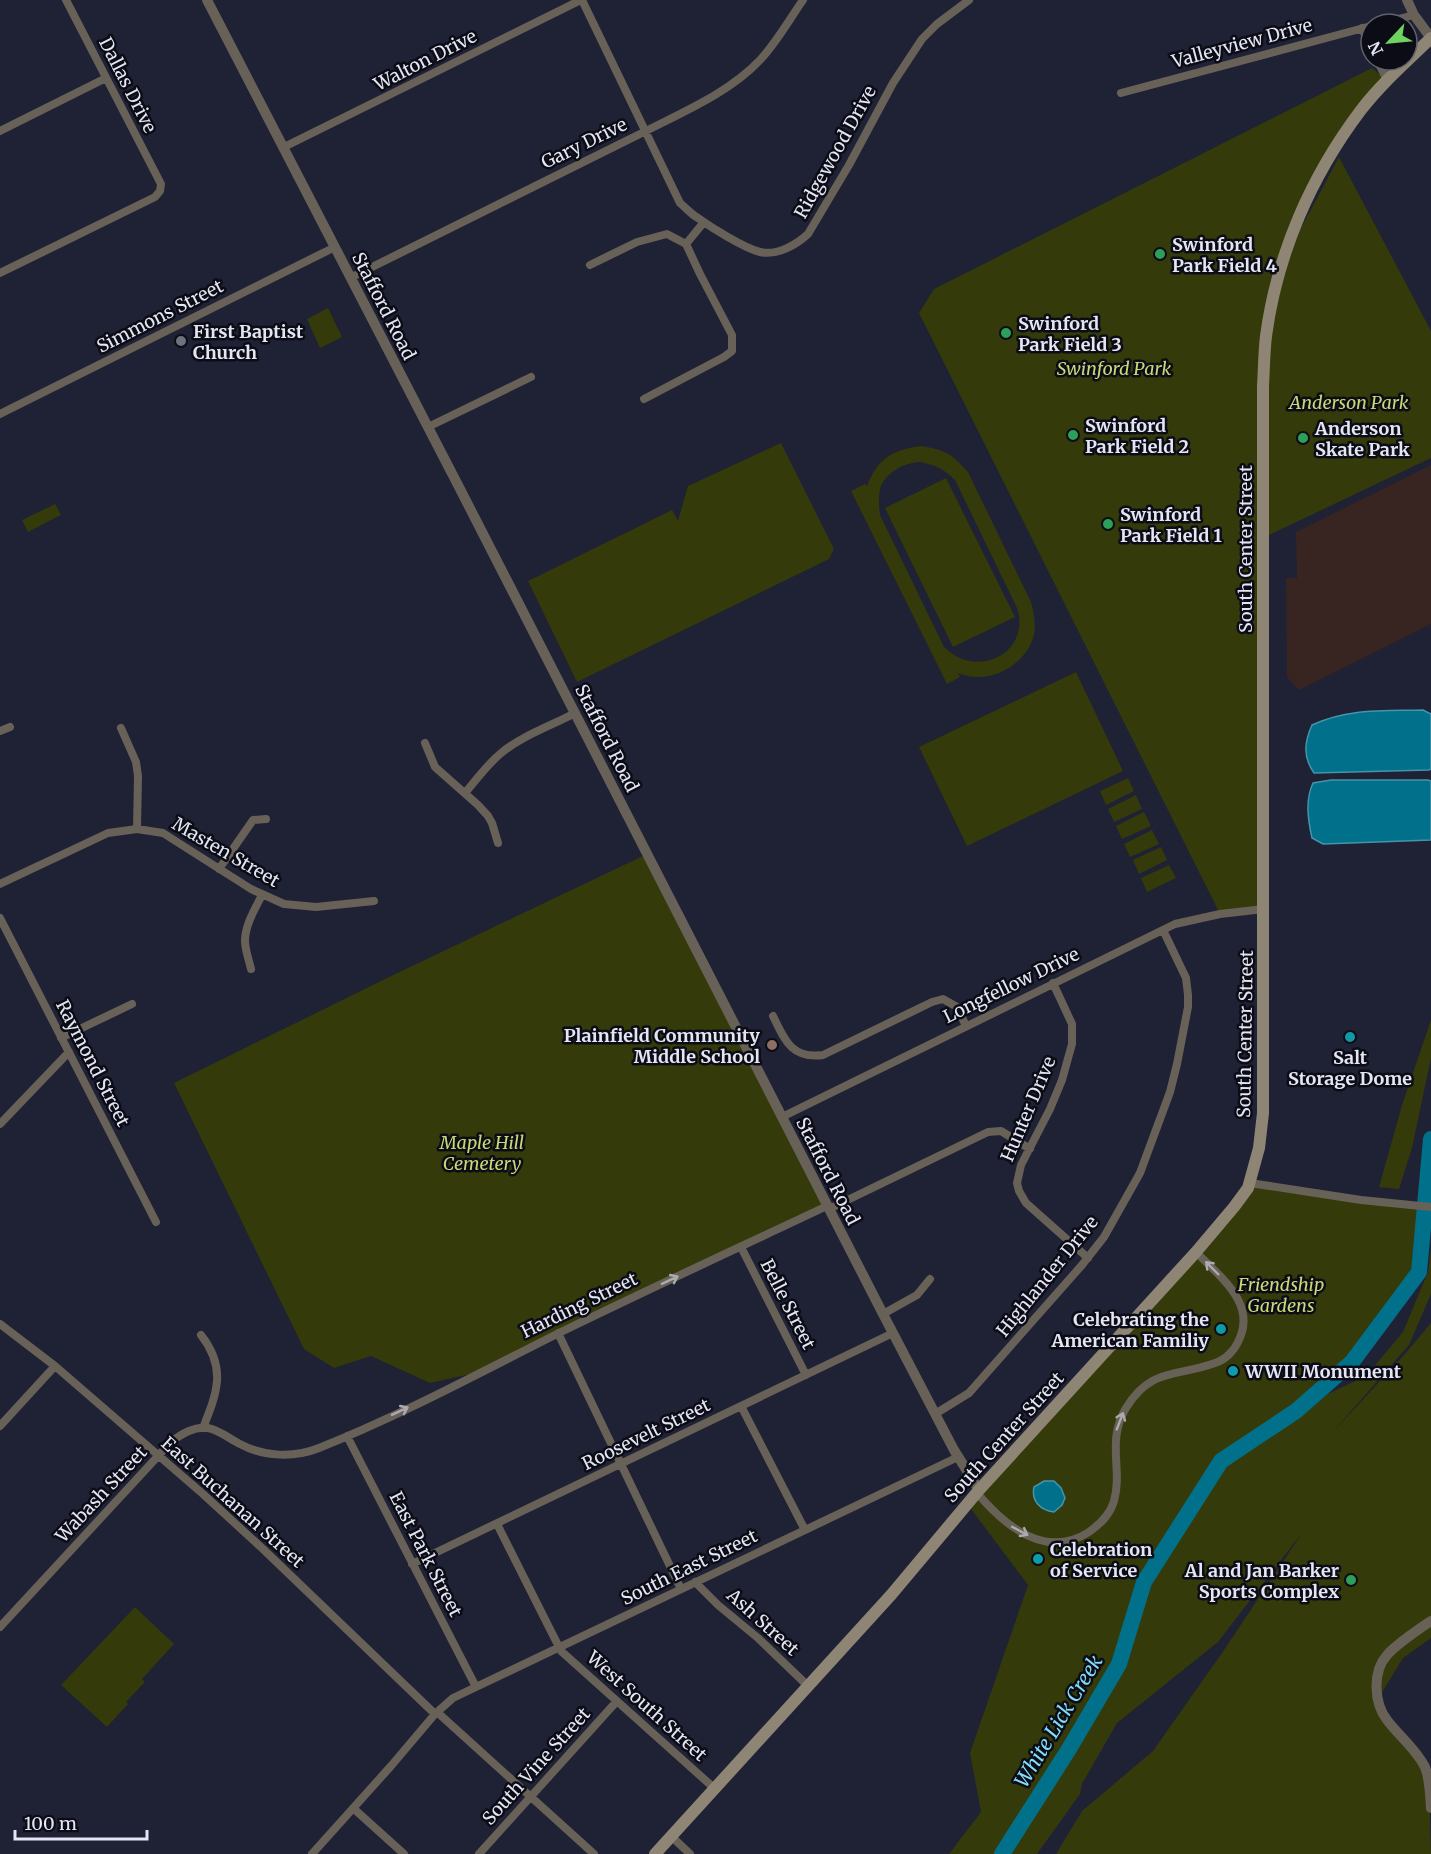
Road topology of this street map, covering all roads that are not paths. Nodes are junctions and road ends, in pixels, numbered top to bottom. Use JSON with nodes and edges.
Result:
{"nodes":[{"id":1,"x":66,"y":0,"type":"edge"},
{"id":2,"x":207,"y":0,"type":"edge"},
{"id":3,"x":581,"y":0,"type":"edge"},
{"id":4,"x":803,"y":0,"type":"edge"},
{"id":5,"x":969,"y":0,"type":"edge"},
{"id":6,"x":1419,"y":22,"type":"edge"},
{"id":7,"x":1359,"y":29,"type":"edge"},
{"id":8,"x":1431,"y":38,"type":"edge"},
{"id":9,"x":1383,"y":72,"type":"edge"},
{"id":10,"x":106,"y":78,"type":"junction"},
{"id":11,"x":1387,"y":80,"type":"junction"},
{"id":12,"x":1121,"y":93,"type":"dead end"},
{"id":13,"x":0,"y":131,"type":"edge"},
{"id":14,"x":646,"y":131,"type":"junction"},
{"id":15,"x":284,"y":147,"type":"junction"},
{"id":16,"x":704,"y":222,"type":"junction"},
{"id":17,"x":686,"y":244,"type":"junction"},
{"id":18,"x":335,"y":247,"type":"junction"},
{"id":19,"x":590,"y":265,"type":"dead end"},
{"id":20,"x":0,"y":273,"type":"edge"},
{"id":21,"x":350,"y":278,"type":"junction"},
{"id":22,"x":531,"y":377,"type":"dead end"},
{"id":23,"x":644,"y":399,"type":"dead end"},
{"id":24,"x":0,"y":414,"type":"edge"},
{"id":25,"x":428,"y":426,"type":"junction"},
{"id":26,"x":575,"y":713,"type":"junction"},
{"id":27,"x":10,"y":727,"type":"dead end"},
{"id":28,"x":121,"y":728,"type":"dead end"},
{"id":29,"x":0,"y":731,"type":"edge"},
{"id":30,"x":424,"y":743,"type":"dead end"},
{"id":31,"x":465,"y":793,"type":"junction"},
{"id":32,"x":266,"y":819,"type":"dead end"},
{"id":33,"x":137,"y":829,"type":"junction"},
{"id":34,"x":498,"y":843,"type":"dead end"},
{"id":35,"x":219,"y":869,"type":"junction"},
{"id":36,"x":0,"y":884,"type":"edge"},
{"id":37,"x":262,"y":895,"type":"junction"},
{"id":38,"x":374,"y":901,"type":"dead end"},
{"id":39,"x":1264,"y":909,"type":"junction"},
{"id":40,"x":0,"y":918,"type":"edge"},
{"id":41,"x":1163,"y":930,"type":"junction"},
{"id":42,"x":251,"y":969,"type":"dead end"},
{"id":43,"x":1053,"y":983,"type":"junction"},
{"id":44,"x":132,"y":1004,"type":"dead end"},
{"id":45,"x":773,"y":1016,"type":"dead end"},
{"id":46,"x":966,"y":1026,"type":"junction"},
{"id":47,"x":61,"y":1038,"type":"junction"},
{"id":48,"x":69,"y":1052,"type":"junction"},
{"id":49,"x":782,"y":1117,"type":"junction"},
{"id":50,"x":0,"y":1124,"type":"edge"},
{"id":51,"x":1030,"y":1149,"type":"junction"},
{"id":52,"x":1250,"y":1183,"type":"junction"},
{"id":53,"x":1430,"y":1207,"type":"edge"},
{"id":54,"x":828,"y":1208,"type":"junction"},
{"id":55,"x":156,"y":1222,"type":"dead end"},
{"id":56,"x":741,"y":1247,"type":"junction"},
{"id":57,"x":1196,"y":1252,"type":"junction"},
{"id":58,"x":1088,"y":1258,"type":"junction"},
{"id":59,"x":930,"y":1279,"type":"dead end"},
{"id":60,"x":883,"y":1314,"type":"junction"},
{"id":61,"x":0,"y":1324,"type":"edge"},
{"id":62,"x":558,"y":1333,"type":"junction"},
{"id":63,"x":893,"y":1333,"type":"junction"},
{"id":64,"x":201,"y":1335,"type":"dead end"},
{"id":65,"x":56,"y":1366,"type":"junction"},
{"id":66,"x":806,"y":1375,"type":"junction"},
{"id":67,"x":741,"y":1406,"type":"junction"},
{"id":68,"x":935,"y":1414,"type":"junction"},
{"id":69,"x":0,"y":1426,"type":"edge"},
{"id":70,"x":203,"y":1428,"type":"junction"},
{"id":71,"x":347,"y":1436,"type":"junction"},
{"id":72,"x":159,"y":1455,"type":"junction"},
{"id":73,"x":958,"y":1456,"type":"junction"},
{"id":74,"x":622,"y":1463,"type":"junction"},
{"id":75,"x":978,"y":1492,"type":"junction"},
{"id":76,"x":497,"y":1524,"type":"junction"},
{"id":77,"x":805,"y":1530,"type":"junction"},
{"id":78,"x":412,"y":1564,"type":"junction"},
{"id":79,"x":695,"y":1582,"type":"junction"},
{"id":80,"x":681,"y":1589,"type":"junction"},
{"id":81,"x":1431,"y":1621,"type":"edge"},
{"id":82,"x":0,"y":1627,"type":"edge"},
{"id":83,"x":559,"y":1647,"type":"junction"},
{"id":84,"x":808,"y":1686,"type":"junction"},
{"id":85,"x":476,"y":1688,"type":"junction"},
{"id":86,"x":617,"y":1701,"type":"junction"},
{"id":87,"x":436,"y":1713,"type":"junction"},
{"id":88,"x":714,"y":1788,"type":"junction"},
{"id":89,"x":531,"y":1797,"type":"junction"},
{"id":90,"x":353,"y":1808,"type":"junction"},
{"id":91,"x":1431,"y":1808,"type":"edge"},
{"id":92,"x":671,"y":1836,"type":"junction"},
{"id":93,"x":312,"y":1854,"type":"edge"},
{"id":94,"x":404,"y":1854,"type":"edge"},
{"id":95,"x":479,"y":1854,"type":"edge"},
{"id":96,"x":594,"y":1854,"type":"edge"},
{"id":97,"x":655,"y":1854,"type":"edge"},
{"id":98,"x":690,"y":1854,"type":"edge"}],
"edges":[{"from":1,"to":10,"type":"street","name":"Dallas Drive"},
{"from":2,"to":15,"type":"street","name":"Stafford Road"},
{"from":3,"to":14,"type":"street","name":"Ridgewood Drive"},
{"from":3,"to":15,"type":"street","name":"Walton Drive"},
{"from":4,"to":14,"type":"street","name":"Gary Drive"},
{"from":5,"to":16,"type":"street","name":"Ridgewood Drive"},
{"from":6,"to":8,"type":"street"},
{"from":7,"to":12,"type":"street","name":"Valleyview Drive"},
{"from":8,"to":11,"type":"main road","name":"South Center Street"},
{"from":9,"to":11,"type":"street"},
{"from":10,"to":13,"type":"street"},
{"from":10,"to":20,"type":"street","name":"Dallas Drive"},
{"from":11,"to":39,"type":"main road","name":"South Center Street"},
{"from":14,"to":16,"type":"street","name":"Ridgewood Drive"},
{"from":14,"to":21,"type":"street","name":"Gary Drive"},
{"from":15,"to":18,"type":"street","name":"Stafford Road"},
{"from":16,"to":17,"type":"street"},
{"from":17,"to":19,"type":"street"},
{"from":17,"to":23,"type":"street"},
{"from":18,"to":21,"type":"street","name":"Stafford Road"},
{"from":18,"to":24,"type":"street","name":"Simmons Street"},
{"from":21,"to":25,"type":"street","name":"Stafford Road"},
{"from":22,"to":25,"type":"street"},
{"from":25,"to":26,"type":"street","name":"Stafford Road"},
{"from":26,"to":31,"type":"street"},
{"from":26,"to":49,"type":"street","name":"Stafford Road"},
{"from":27,"to":29,"type":"street"},
{"from":28,"to":33,"type":"street"},
{"from":30,"to":31,"type":"street"},
{"from":31,"to":34,"type":"street"},
{"from":32,"to":35,"type":"street"},
{"from":33,"to":35,"type":"street","name":"Masten Street"},
{"from":33,"to":36,"type":"street","name":"Masten Street"},
{"from":35,"to":37,"type":"street","name":"Masten Street"},
{"from":37,"to":38,"type":"street","name":"Masten Street"},
{"from":37,"to":42,"type":"street"},
{"from":39,"to":41,"type":"street","name":"Longfellow Drive"},
{"from":39,"to":52,"type":"main road","name":"South Center Street"},
{"from":40,"to":47,"type":"street","name":"Raymond Street"},
{"from":41,"to":43,"type":"street","name":"Longfellow Drive"},
{"from":41,"to":58,"type":"street","name":"Highlander Drive"},
{"from":43,"to":46,"type":"street","name":"Longfellow Drive"},
{"from":43,"to":51,"type":"street","name":"Hunter Drive"},
{"from":44,"to":47,"type":"street"},
{"from":45,"to":46,"type":"street"},
{"from":46,"to":49,"type":"street","name":"Longfellow Drive"},
{"from":47,"to":48,"type":"street","name":"Raymond Street"},
{"from":48,"to":50,"type":"street"},
{"from":48,"to":55,"type":"street","name":"Raymond Street"},
{"from":49,"to":54,"type":"street","name":"Stafford Road"},
{"from":51,"to":54,"type":"street","name":"Harding Street"},
{"from":51,"to":58,"type":"street","name":"Hunter Drive"},
{"from":52,"to":53,"type":"street"},
{"from":52,"to":57,"type":"main road","name":"South Center Street"},
{"from":54,"to":56,"type":"street","name":"Harding Street"},
{"from":54,"to":60,"type":"street","name":"Stafford Road"},
{"from":62,"to":56,"type":"street","name":"Harding Street","one_way":true},
{"from":56,"to":66,"type":"street","name":"Belle Street"},
{"from":57,"to":75,"type":"main road","name":"South Center Street"},
{"from":75,"to":57,"type":"street","one_way":true},
{"from":58,"to":68,"type":"street","name":"Highlander Drive"},
{"from":59,"to":60,"type":"street"},
{"from":60,"to":63,"type":"street","name":"Stafford Road"},
{"from":61,"to":65,"type":"street","name":"East Buchanan Street"},
{"from":71,"to":62,"type":"street","name":"Harding Street","one_way":true},
{"from":62,"to":74,"type":"street"},
{"from":63,"to":66,"type":"street","name":"Roosevelt Street"},
{"from":63,"to":68,"type":"street","name":"Stafford Road"},
{"from":64,"to":70,"type":"street"},
{"from":65,"to":69,"type":"street"},
{"from":65,"to":72,"type":"street","name":"East Buchanan Street"},
{"from":66,"to":67,"type":"street","name":"Roosevelt Street"},
{"from":67,"to":74,"type":"street","name":"Roosevelt Street"},
{"from":67,"to":77,"type":"street"},
{"from":68,"to":73,"type":"street","name":"Stafford Road"},
{"from":70,"to":71,"type":"street"},
{"from":70,"to":72,"type":"street","name":"Wabash Street"},
{"from":71,"to":78,"type":"street","name":"East Park Street"},
{"from":72,"to":82,"type":"street","name":"Wabash Street"},
{"from":72,"to":87,"type":"street","name":"East Buchanan Street"},
{"from":73,"to":75,"type":"street","name":"Stafford Road"},
{"from":73,"to":77,"type":"street","name":"South East Street"},
{"from":74,"to":76,"type":"street","name":"Roosevelt Street"},
{"from":74,"to":80,"type":"street"},
{"from":75,"to":84,"type":"main road","name":"South Center Street"},
{"from":76,"to":78,"type":"street","name":"Roosevelt Street"},
{"from":76,"to":83,"type":"street","name":"West South Street"},
{"from":77,"to":79,"type":"street","name":"South East Street"},
{"from":78,"to":85,"type":"street","name":"East Park Street"},
{"from":79,"to":80,"type":"street","name":"South East Street"},
{"from":79,"to":84,"type":"street","name":"Ash Street"},
{"from":80,"to":83,"type":"street","name":"South East Street"},
{"from":81,"to":91,"type":"street"},
{"from":83,"to":85,"type":"street","name":"South East Street"},
{"from":83,"to":86,"type":"street","name":"West South Street"},
{"from":84,"to":88,"type":"main road","name":"South Center Street"},
{"from":85,"to":87,"type":"street","name":"South East Street"},
{"from":86,"to":88,"type":"street","name":"West South Street"},
{"from":86,"to":89,"type":"street","name":"South Vine Street"},
{"from":87,"to":89,"type":"street","name":"East Buchanan Street"},
{"from":87,"to":90,"type":"street","name":"South East Street"},
{"from":88,"to":92,"type":"main road","name":"South Center Street"},
{"from":89,"to":95,"type":"street","name":"South Vine Street"},
{"from":89,"to":96,"type":"street","name":"East Buchanan Street"},
{"from":90,"to":93,"type":"street","name":"South East Street"},
{"from":90,"to":94,"type":"street"},
{"from":92,"to":97,"type":"main road","name":"South Center Street"},
{"from":92,"to":98,"type":"street"}]}
